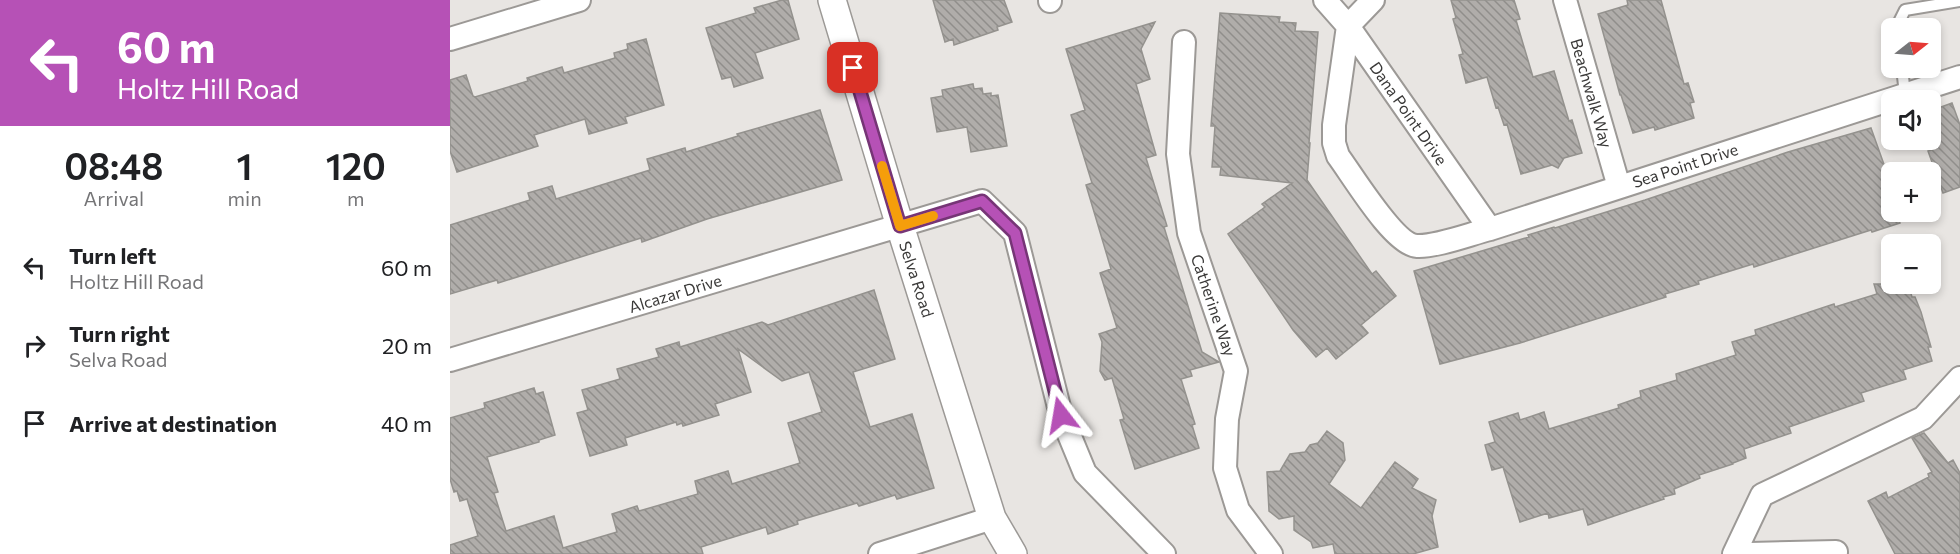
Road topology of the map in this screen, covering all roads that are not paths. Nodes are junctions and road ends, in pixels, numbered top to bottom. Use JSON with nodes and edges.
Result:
{"nodes":[{"id":1,"x":579,"y":0,"type":"edge"},
{"id":2,"x":832,"y":0,"type":"edge"},
{"id":3,"x":1325,"y":0,"type":"edge"},
{"id":4,"x":1373,"y":0,"type":"edge"},
{"id":5,"x":1565,"y":0,"type":"edge"},
{"id":6,"x":1960,"y":1,"type":"edge"},
{"id":7,"x":1901,"y":18,"type":"edge"},
{"id":8,"x":1348,"y":26,"type":"junction"},
{"id":9,"x":450,"y":39,"type":"edge"},
{"id":10,"x":1184,"y":42,"type":"dead end"},
{"id":11,"x":1960,"y":76,"type":"edge"},
{"id":12,"x":1917,"y":90,"type":"edge"},
{"id":13,"x":1881,"y":102,"type":"edge"},
{"id":14,"x":1619,"y":187,"type":"junction"},
{"id":15,"x":900,"y":226,"type":"junction"},
{"id":16,"x":1490,"y":229,"type":"junction"},
{"id":17,"x":450,"y":360,"type":"edge"},
{"id":18,"x":1960,"y":378,"type":"edge"},
{"id":19,"x":992,"y":518,"type":"junction"},
{"id":20,"x":1836,"y":552,"type":"dead end"},
{"id":21,"x":880,"y":554,"type":"edge"},
{"id":22,"x":1013,"y":554,"type":"edge"},
{"id":23,"x":1164,"y":554,"type":"edge"},
{"id":24,"x":1271,"y":554,"type":"edge"},
{"id":25,"x":1734,"y":554,"type":"edge"},
{"id":26,"x":1749,"y":554,"type":"edge"}],
"edges":[{"from":1,"to":9,"type":"street"},
{"from":2,"to":15,"type":"street","name":"Selva Road"},
{"from":3,"to":8,"type":"street","name":"Dana Point Drive"},
{"from":4,"to":8,"type":"street"},
{"from":5,"to":14,"type":"street","name":"Beachwalk Way"},
{"from":6,"to":7,"type":"lane"},
{"from":8,"to":16,"type":"street","name":"Dana Point Drive"},
{"from":8,"to":16,"type":"street","name":"Sea Point Drive"},
{"from":10,"to":24,"type":"street","name":"Catherine Way"},
{"from":11,"to":12,"type":"street","name":"Sea Point Drive"},
{"from":13,"to":14,"type":"street","name":"Sea Point Drive"},
{"from":14,"to":16,"type":"street","name":"Sea Point Drive"},
{"from":15,"to":17,"type":"street","name":"Alcazar Drive"},
{"from":15,"to":19,"type":"street","name":"Selva Road"},
{"from":15,"to":23,"type":"street","name":"Alcazar Drive"},
{"from":18,"to":25,"type":"street"},
{"from":19,"to":21,"type":"street"},
{"from":19,"to":22,"type":"street","name":"Selva Road"},
{"from":20,"to":26,"type":"street"}]}
